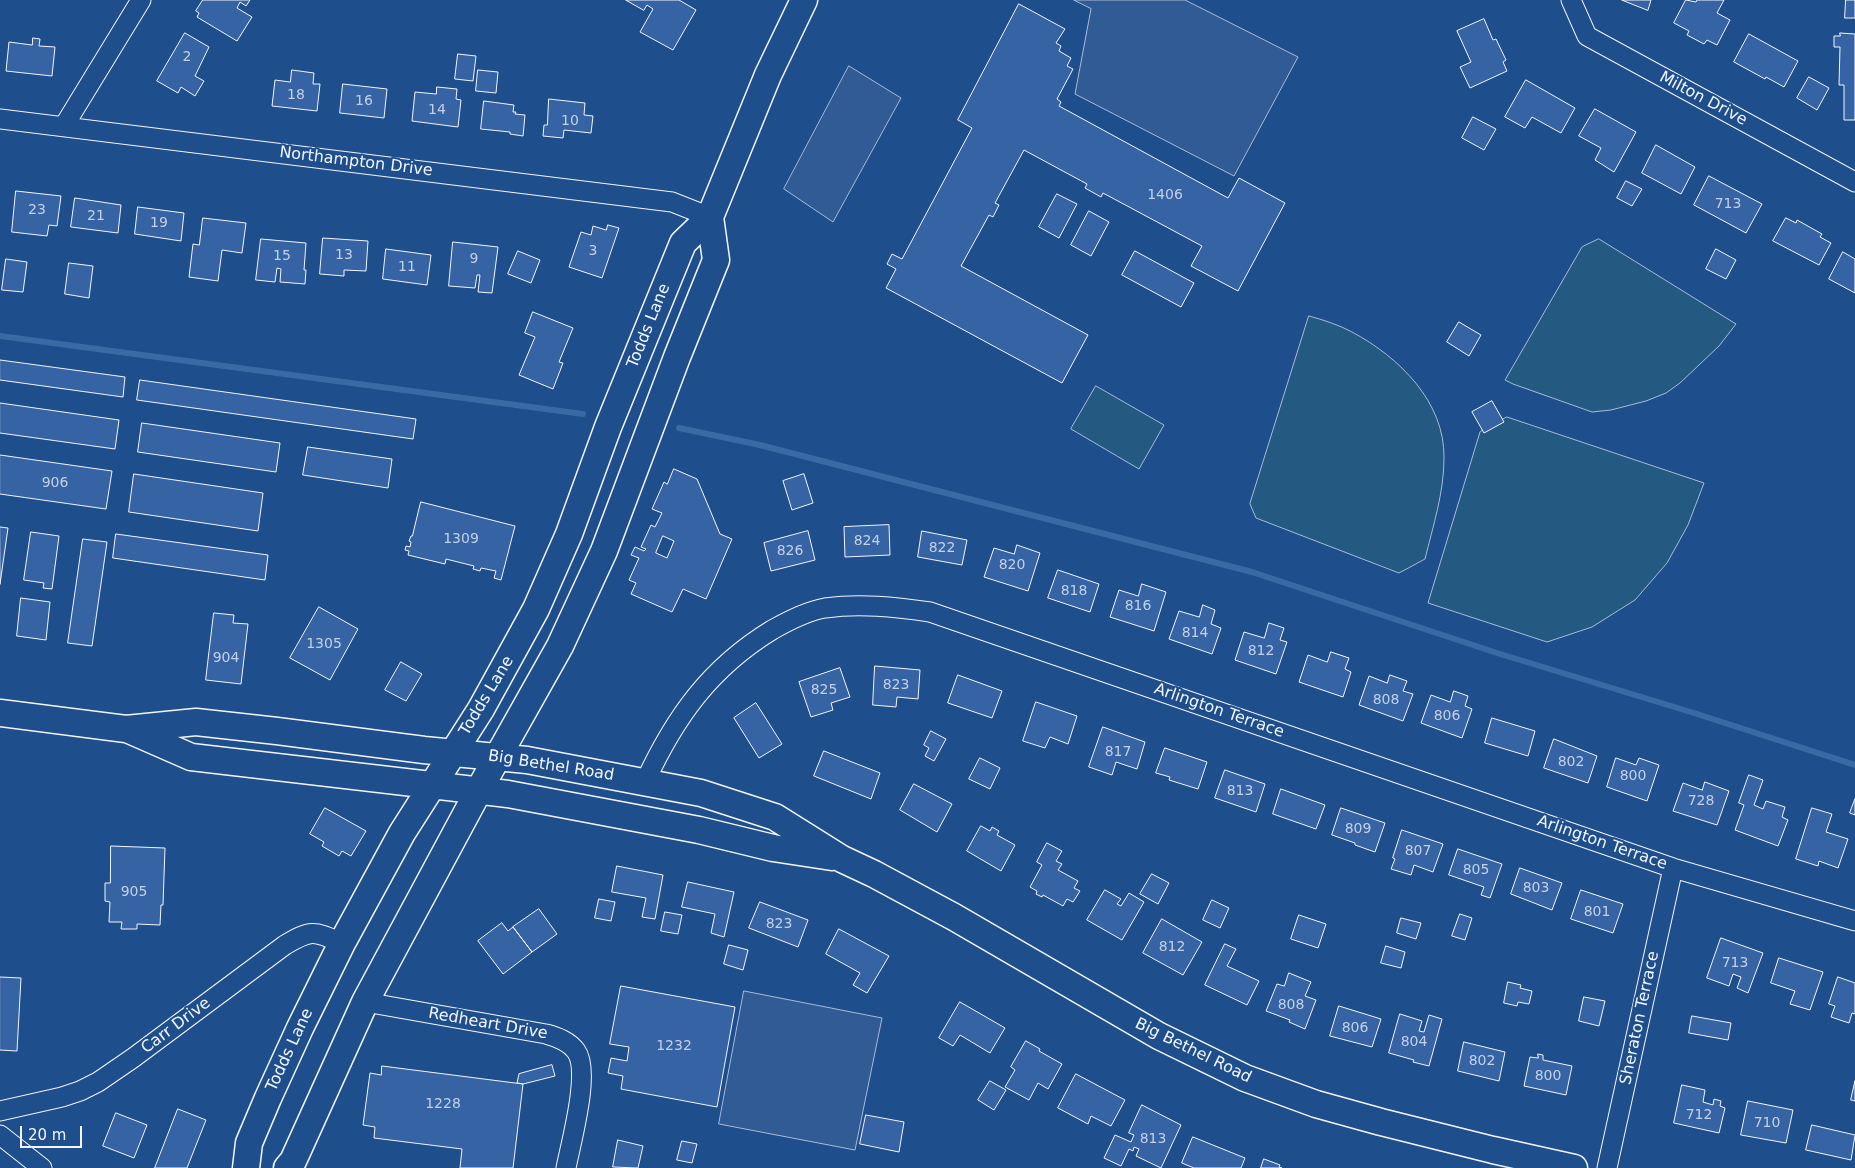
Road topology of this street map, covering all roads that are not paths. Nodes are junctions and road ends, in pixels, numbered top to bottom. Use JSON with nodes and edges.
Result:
{"nodes":[{"id":1,"x":141,"y":0,"type":"edge"},
{"id":2,"x":804,"y":0,"type":"edge"},
{"id":3,"x":1571,"y":0,"type":"edge"},
{"id":4,"x":0,"y":119,"type":"edge"},
{"id":5,"x":64,"y":126,"type":"junction"},
{"id":6,"x":1855,"y":182,"type":"edge"},
{"id":7,"x":710,"y":217,"type":"junction"},
{"id":8,"x":0,"y":713,"type":"edge"},
{"id":9,"x":126,"y":729,"type":"junction"},
{"id":10,"x":453,"y":753,"type":"junction"},
{"id":11,"x":498,"y":756,"type":"junction"},
{"id":12,"x":645,"y":782,"type":"junction"},
{"id":13,"x":431,"y":786,"type":"junction"},
{"id":14,"x":480,"y":790,"type":"junction"},
{"id":15,"x":842,"y":858,"type":"junction"},
{"id":16,"x":1673,"y":868,"type":"junction"},
{"id":17,"x":1855,"y":921,"type":"edge"},
{"id":18,"x":342,"y":943,"type":"junction"},
{"id":19,"x":365,"y":1002,"type":"junction"},
{"id":20,"x":0,"y":1111,"type":"edge"},
{"id":21,"x":0,"y":1135,"type":"edge"},
{"id":22,"x":42,"y":1168,"type":"edge"},
{"id":23,"x":246,"y":1168,"type":"edge"},
{"id":24,"x":288,"y":1168,"type":"edge"},
{"id":25,"x":566,"y":1168,"type":"edge"},
{"id":26,"x":1574,"y":1168,"type":"edge"},
{"id":27,"x":1607,"y":1168,"type":"edge"}],
"edges":[{"from":1,"to":5,"type":"street"},
{"from":2,"to":7,"type":"main road","name":"Todds Lane"},
{"from":3,"to":6,"type":"street","name":"Milton Drive"},
{"from":4,"to":5,"type":"street","name":"Northampton Drive"},
{"from":5,"to":7,"type":"street","name":"Northampton Drive"},
{"from":7,"to":10,"type":"main road","name":"Todds Lane"},
{"from":7,"to":11,"type":"main road"},
{"from":8,"to":9,"type":"main road","name":"Big Bethel Road"},
{"from":9,"to":10,"type":"main road","name":"Big Bethel Road"},
{"from":9,"to":13,"type":"main road","name":"Big Bethel Road"},
{"from":10,"to":11,"type":"main road","name":"Big Bethel Road"},
{"from":10,"to":13,"type":"main road","name":"Todds Lane"},
{"from":11,"to":12,"type":"main road","name":"Big Bethel Road"},
{"from":11,"to":14,"type":"main road"},
{"from":12,"to":15,"type":"main road","name":"Big Bethel Road"},
{"from":12,"to":16,"type":"street","name":"Arlington Terrace"},
{"from":13,"to":14,"type":"main road","name":"Big Bethel Road"},
{"from":13,"to":18,"type":"main road","name":"Todds Lane"},
{"from":14,"to":15,"type":"main road","name":"Big Bethel Road"},
{"from":14,"to":19,"type":"main road"},
{"from":15,"to":26,"type":"main road","name":"Big Bethel Road"},
{"from":16,"to":17,"type":"street","name":"Arlington Terrace"},
{"from":16,"to":27,"type":"street","name":"Sheraton Terrace"},
{"from":18,"to":20,"type":"street","name":"Carr Drive"},
{"from":18,"to":23,"type":"main road","name":"Todds Lane"},
{"from":19,"to":24,"type":"main road"},
{"from":19,"to":25,"type":"street","name":"Redheart Drive"},
{"from":21,"to":22,"type":"street"}]}
